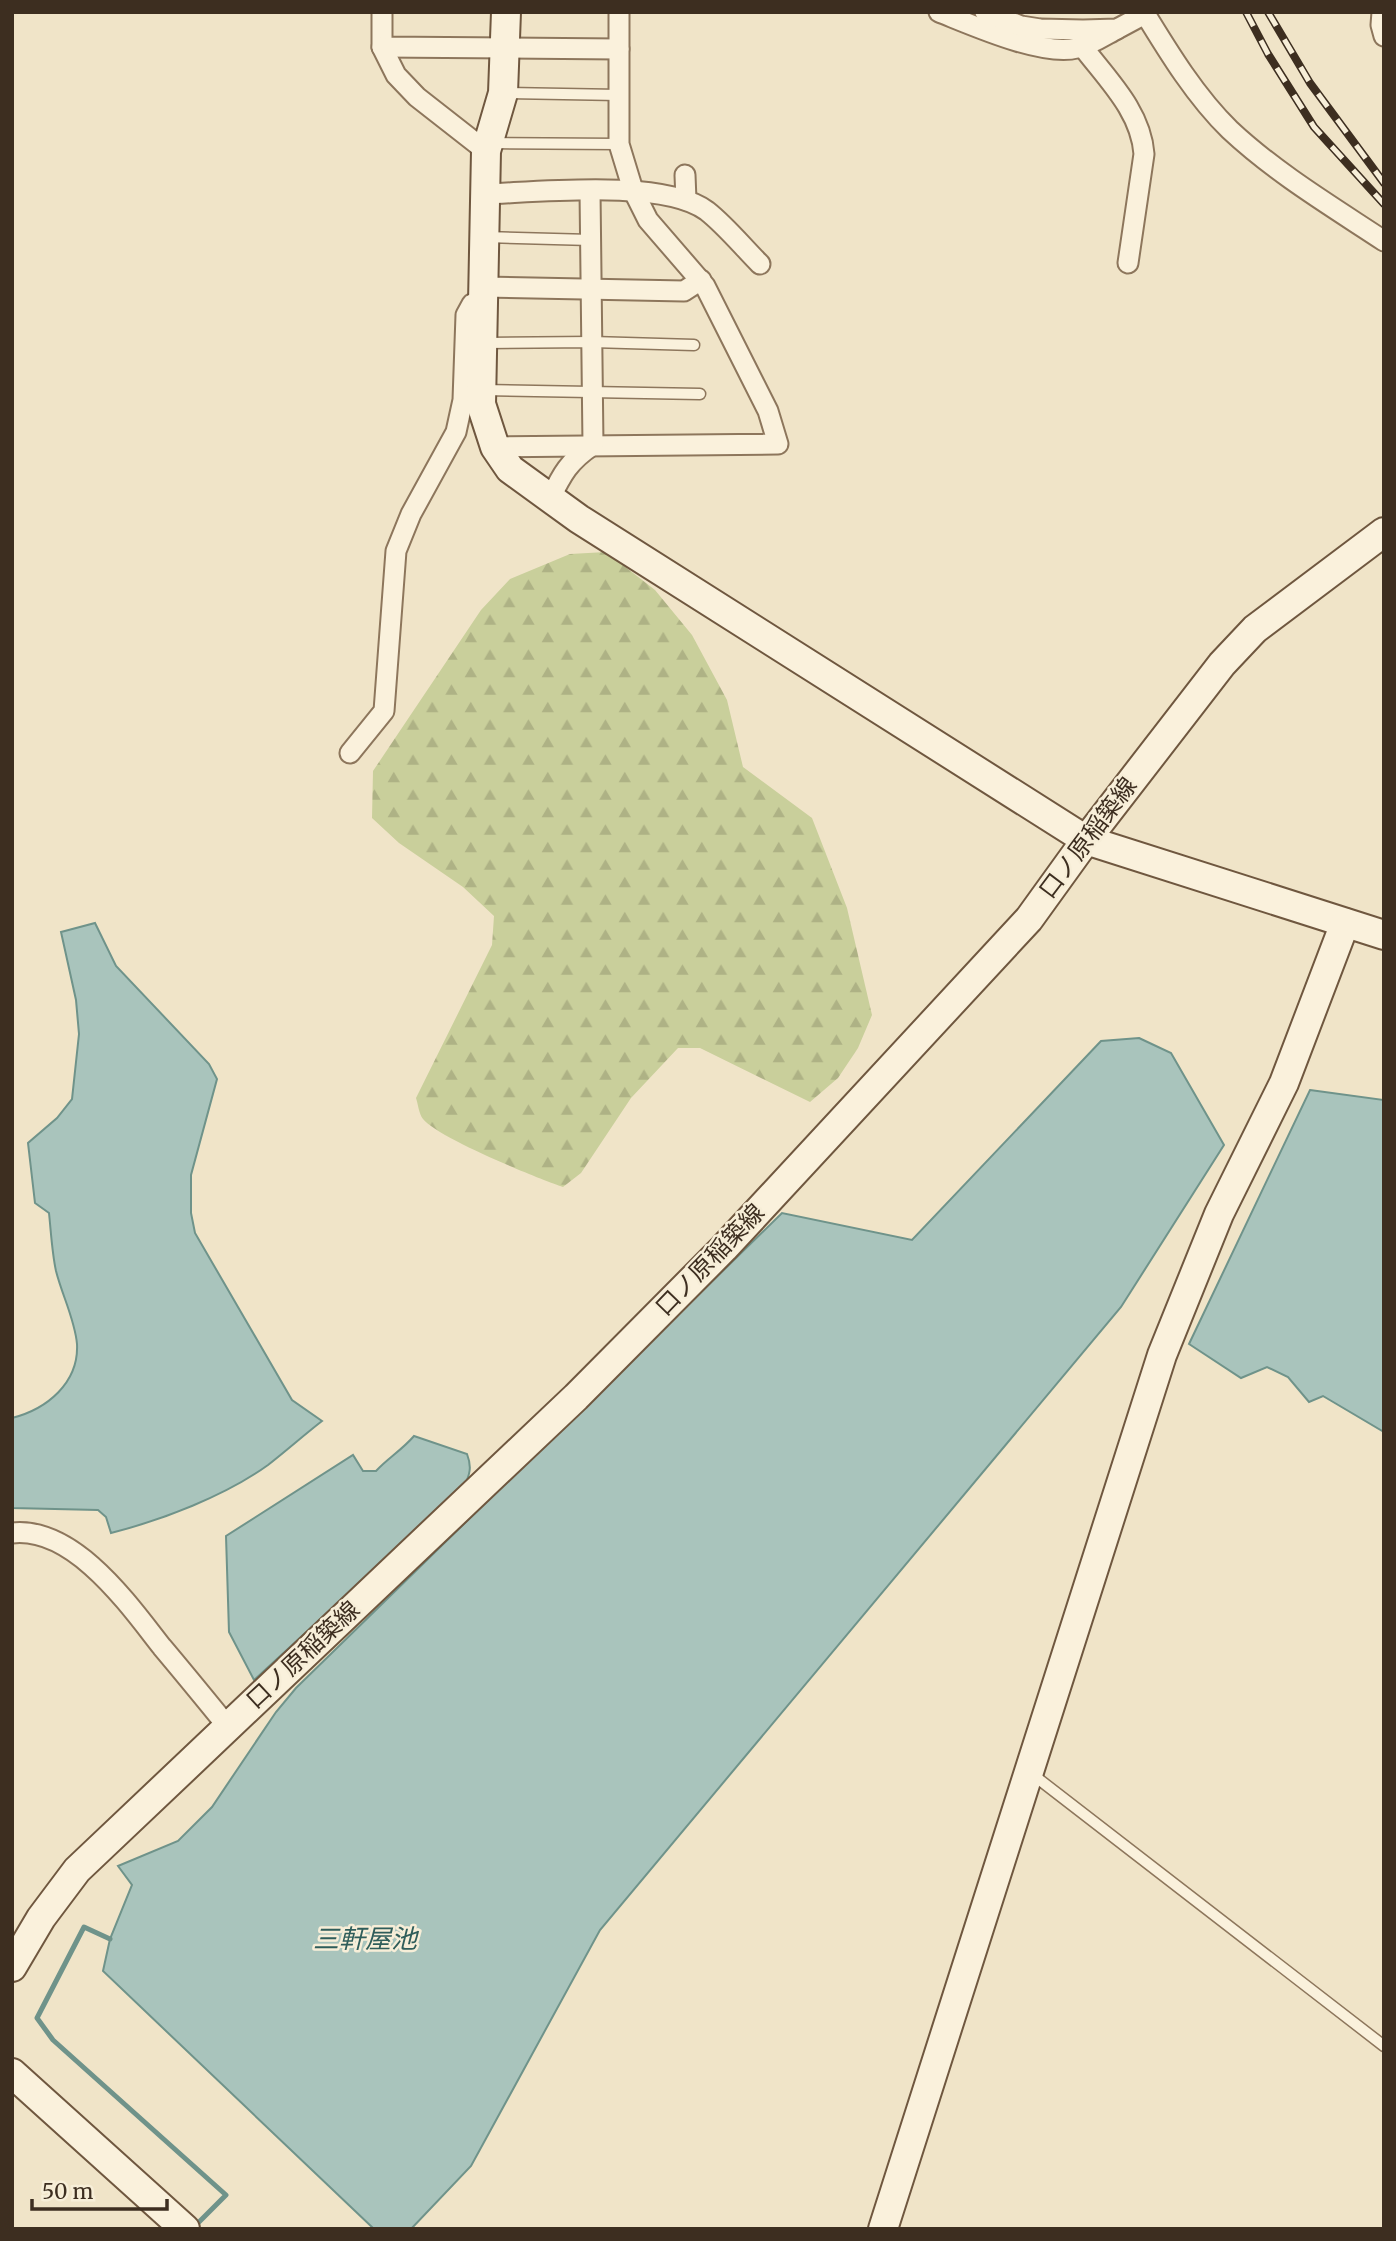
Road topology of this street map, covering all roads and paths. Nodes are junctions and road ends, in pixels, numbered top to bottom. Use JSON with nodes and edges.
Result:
{"nodes":[{"id":1,"x":382,"y":12,"type":"edge"},
{"id":2,"x":506,"y":12,"type":"edge"},
{"id":3,"x":619,"y":12,"type":"edge"},
{"id":4,"x":939,"y":12,"type":"edge"},
{"id":5,"x":985,"y":12,"type":"edge"},
{"id":6,"x":1382,"y":12,"type":"edge"},
{"id":7,"x":1145,"y":13,"type":"edge"},
{"id":8,"x":1117,"y":29,"type":"junction"},
{"id":9,"x":1384,"y":36,"type":"edge"},
{"id":10,"x":1082,"y":46,"type":"junction"},
{"id":11,"x":382,"y":47,"type":"junction"},
{"id":12,"x":505,"y":48,"type":"junction"},
{"id":13,"x":619,"y":49,"type":"junction"},
{"id":14,"x":503,"y":93,"type":"junction"},
{"id":15,"x":619,"y":95,"type":"junction"},
{"id":16,"x":619,"y":144,"type":"junction"},
{"id":17,"x":487,"y":147,"type":"junction"},
{"id":18,"x":685,"y":175,"type":"dead end"},
{"id":19,"x":633,"y":190,"type":"junction"},
{"id":20,"x":590,"y":191,"type":"junction"},
{"id":21,"x":486,"y":194,"type":"junction"},
{"id":22,"x":686,"y":200,"type":"junction"},
{"id":23,"x":485,"y":237,"type":"junction"},
{"id":24,"x":590,"y":240,"type":"junction"},
{"id":25,"x":1384,"y":241,"type":"edge"},
{"id":26,"x":1128,"y":262,"type":"dead end"},
{"id":27,"x":760,"y":264,"type":"dead end"},
{"id":28,"x":701,"y":280,"type":"junction"},
{"id":29,"x":591,"y":289,"type":"junction"},
{"id":30,"x":483,"y":294,"type":"junction"},
{"id":31,"x":592,"y":342,"type":"junction"},
{"id":32,"x":482,"y":343,"type":"junction"},
{"id":33,"x":694,"y":345,"type":"dead end"},
{"id":34,"x":481,"y":390,"type":"junction"},
{"id":35,"x":592,"y":390,"type":"junction"},
{"id":36,"x":700,"y":394,"type":"dead end"},
{"id":37,"x":593,"y":446,"type":"junction"},
{"id":38,"x":495,"y":447,"type":"junction"},
{"id":39,"x":550,"y":499,"type":"junction"},
{"id":40,"x":1384,"y":532,"type":"edge"},
{"id":41,"x":350,"y":753,"type":"dead end"},
{"id":42,"x":1086,"y":840,"type":"junction"},
{"id":43,"x":1345,"y":923,"type":"junction"},
{"id":44,"x":1384,"y":935,"type":"edge"},
{"id":45,"x":12,"y":1534,"type":"edge"},
{"id":46,"x":228,"y":1727,"type":"junction"},
{"id":47,"x":1029,"y":1772,"type":"junction"},
{"id":48,"x":12,"y":1967,"type":"edge"},
{"id":49,"x":1384,"y":2046,"type":"edge"},
{"id":50,"x":12,"y":2073,"type":"edge"},
{"id":51,"x":185,"y":2229,"type":"edge"},
{"id":52,"x":883,"y":2229,"type":"edge"}],
"edges":[{"from":1,"to":11,"type":"street"},
{"from":2,"to":12,"type":"street"},
{"from":3,"to":13,"type":"street"},
{"from":4,"to":10,"type":"street"},
{"from":5,"to":8,"type":"street"},
{"from":6,"to":9,"type":"street"},
{"from":7,"to":8,"type":"street"},
{"from":7,"to":25,"type":"street"},
{"from":8,"to":10,"type":"street"},
{"from":10,"to":26,"type":"street"},
{"from":11,"to":12,"type":"street"},
{"from":11,"to":17,"type":"street"},
{"from":12,"to":13,"type":"street"},
{"from":12,"to":14,"type":"street"},
{"from":13,"to":15,"type":"street"},
{"from":14,"to":15,"type":"lane"},
{"from":14,"to":17,"type":"street"},
{"from":15,"to":16,"type":"street"},
{"from":16,"to":17,"type":"lane"},
{"from":16,"to":19,"type":"street"},
{"from":17,"to":21,"type":"street"},
{"from":18,"to":22,"type":"street"},
{"from":19,"to":20,"type":"street"},
{"from":19,"to":22,"type":"street"},
{"from":19,"to":28,"type":"street"},
{"from":20,"to":21,"type":"street"},
{"from":20,"to":24,"type":"street"},
{"from":21,"to":23,"type":"street"},
{"from":22,"to":27,"type":"street"},
{"from":23,"to":24,"type":"lane"},
{"from":23,"to":30,"type":"street"},
{"from":24,"to":29,"type":"street"},
{"from":28,"to":29,"type":"street"},
{"from":28,"to":37,"type":"street"},
{"from":29,"to":30,"type":"street"},
{"from":29,"to":31,"type":"street"},
{"from":30,"to":32,"type":"street"},
{"from":30,"to":41,"type":"street"},
{"from":31,"to":32,"type":"lane"},
{"from":31,"to":33,"type":"lane"},
{"from":31,"to":35,"type":"street"},
{"from":32,"to":34,"type":"street"},
{"from":34,"to":35,"type":"lane"},
{"from":34,"to":38,"type":"street"},
{"from":35,"to":36,"type":"lane"},
{"from":35,"to":37,"type":"street"},
{"from":37,"to":38,"type":"street"},
{"from":37,"to":39,"type":"street"},
{"from":38,"to":39,"type":"street"},
{"from":39,"to":42,"type":"street"},
{"from":40,"to":42,"type":"street","name":"口ノ原稲築線"},
{"from":42,"to":43,"type":"street"},
{"from":42,"to":46,"type":"street","name":"口ノ原稲築線"},
{"from":43,"to":44,"type":"street"},
{"from":43,"to":47,"type":"street"},
{"from":45,"to":46,"type":"street"},
{"from":46,"to":48,"type":"street","name":"口ノ原稲築線"},
{"from":47,"to":49,"type":"lane"},
{"from":47,"to":52,"type":"street"},
{"from":50,"to":51,"type":"street"}]}
